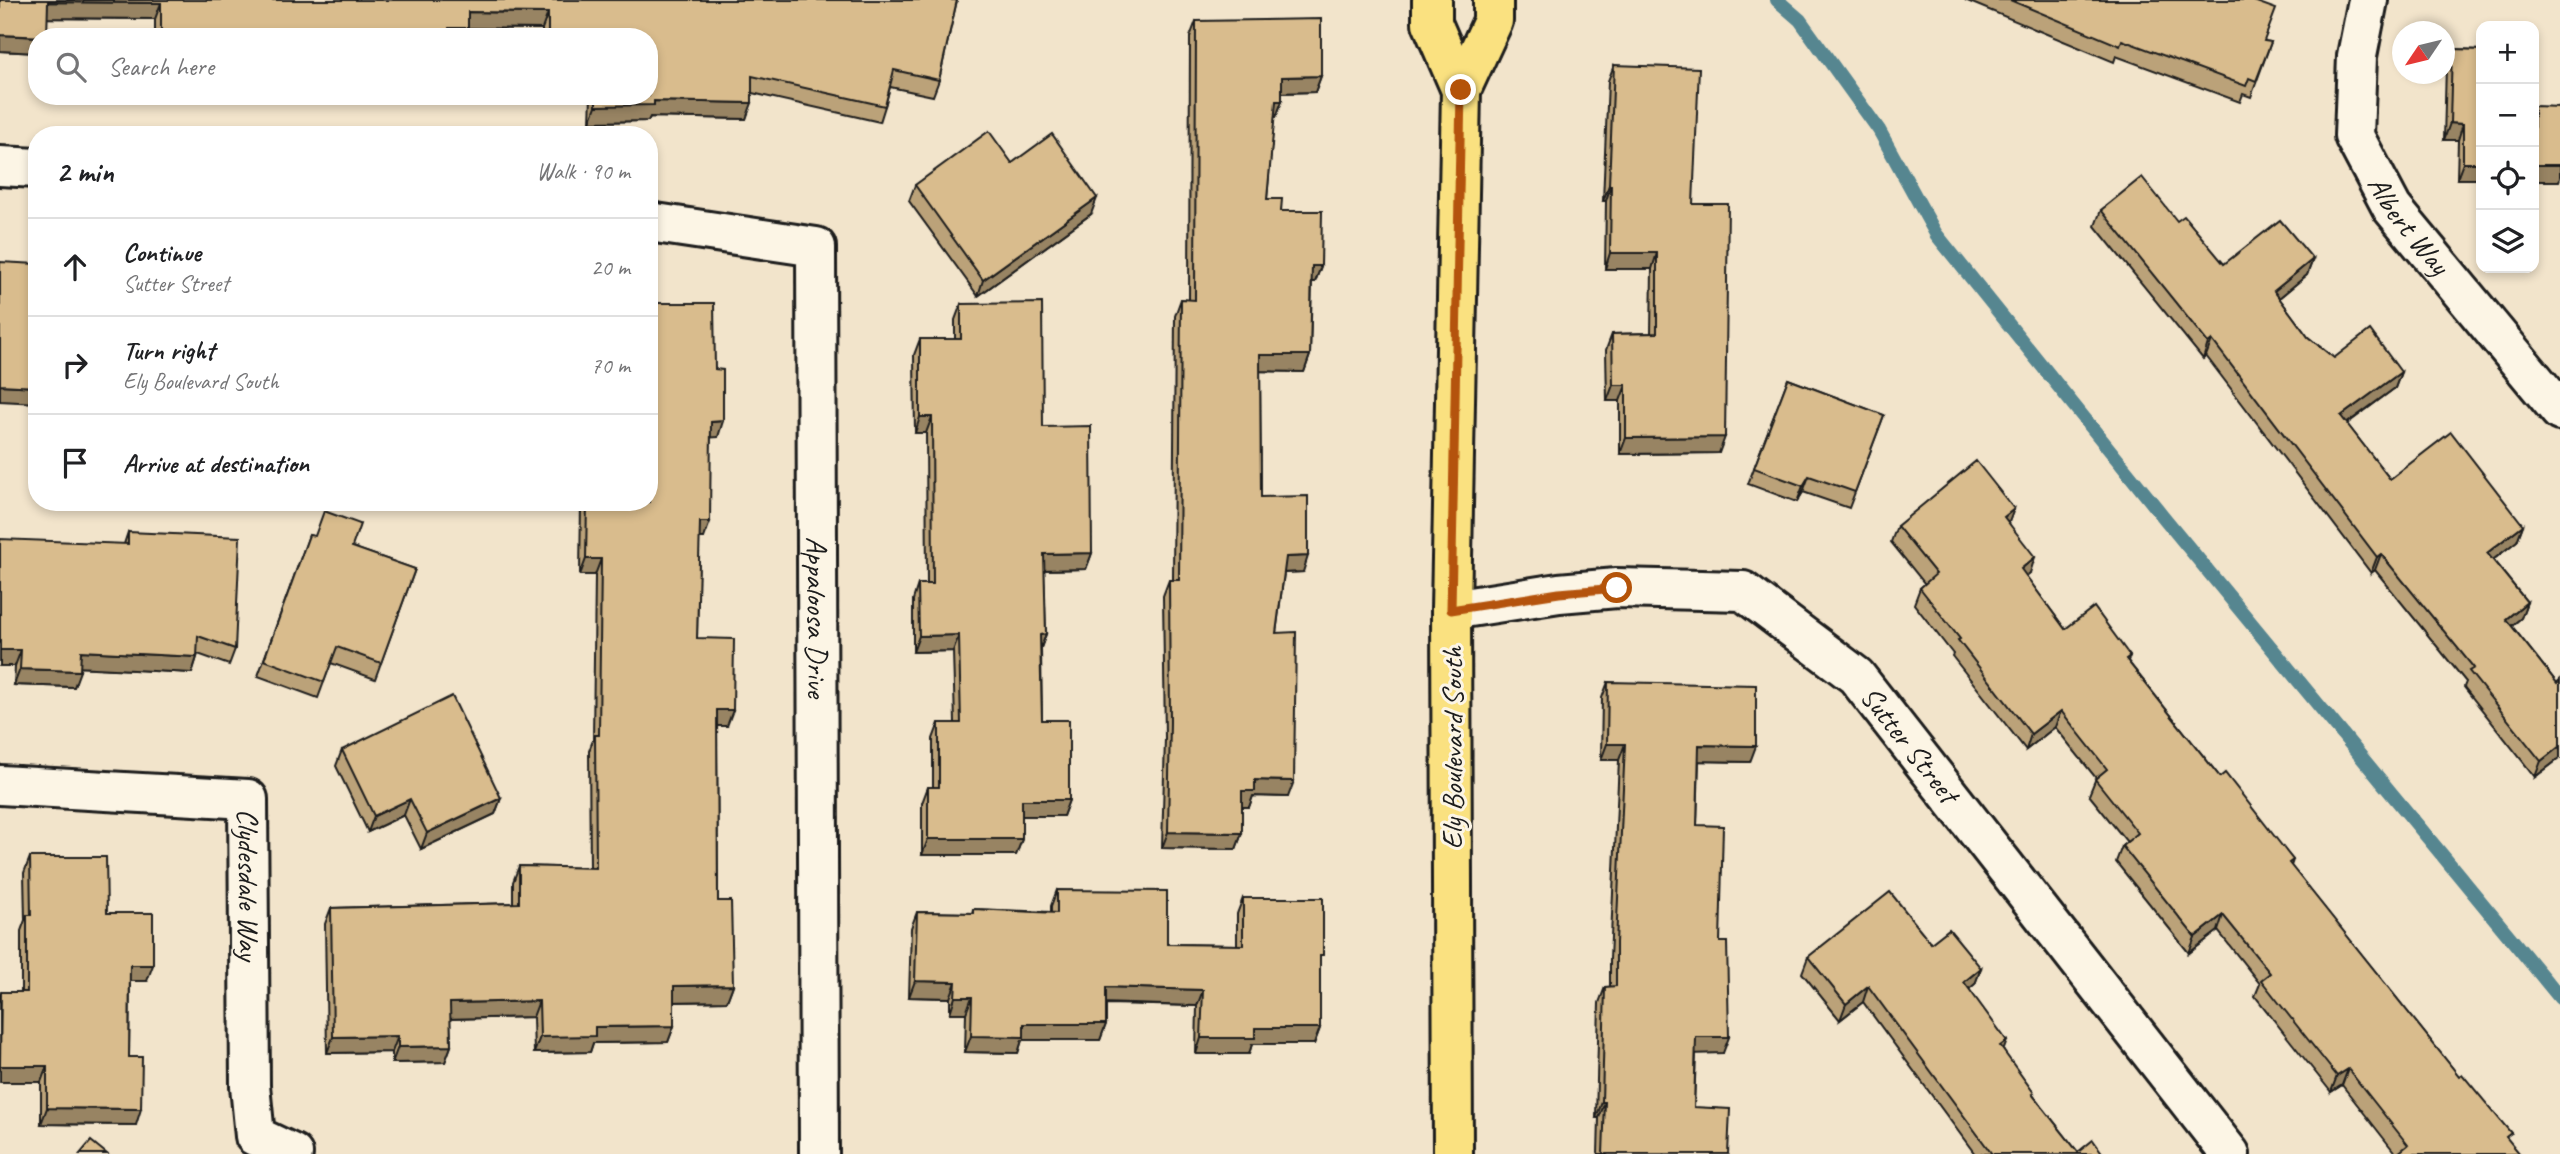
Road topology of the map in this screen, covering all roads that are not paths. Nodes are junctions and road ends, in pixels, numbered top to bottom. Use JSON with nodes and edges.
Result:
{"nodes":[{"id":1,"x":1432,"y":0,"type":"edge"},
{"id":2,"x":1493,"y":0,"type":"edge"},
{"id":3,"x":2368,"y":0,"type":"edge"},
{"id":4,"x":1461,"y":90,"type":"junction"},
{"id":5,"x":0,"y":166,"type":"edge"},
{"id":6,"x":28,"y":168,"type":"edge"},
{"id":7,"x":658,"y":223,"type":"edge"},
{"id":8,"x":2560,"y":411,"type":"edge"},
{"id":9,"x":1451,"y":610,"type":"junction"},
{"id":10,"x":0,"y":785,"type":"edge"},
{"id":11,"x":293,"y":1154,"type":"edge"},
{"id":12,"x":820,"y":1154,"type":"edge"},
{"id":13,"x":1453,"y":1154,"type":"edge"},
{"id":14,"x":2230,"y":1154,"type":"edge"}],
"edges":[{"from":1,"to":4,"type":"main road","name":"Ely Boulevard South"},
{"from":2,"to":4,"type":"main road","name":"Ely Boulevard South"},
{"from":3,"to":8,"type":"street","name":"Albert Way"},
{"from":4,"to":9,"type":"main road","name":"Ely Boulevard South"},
{"from":5,"to":6,"type":"street"},
{"from":7,"to":12,"type":"street","name":"Appaloosa Drive"},
{"from":9,"to":13,"type":"main road","name":"Ely Boulevard South"},
{"from":9,"to":14,"type":"street","name":"Sutter Street"},
{"from":10,"to":11,"type":"street","name":"Clydesdale Way"}]}
